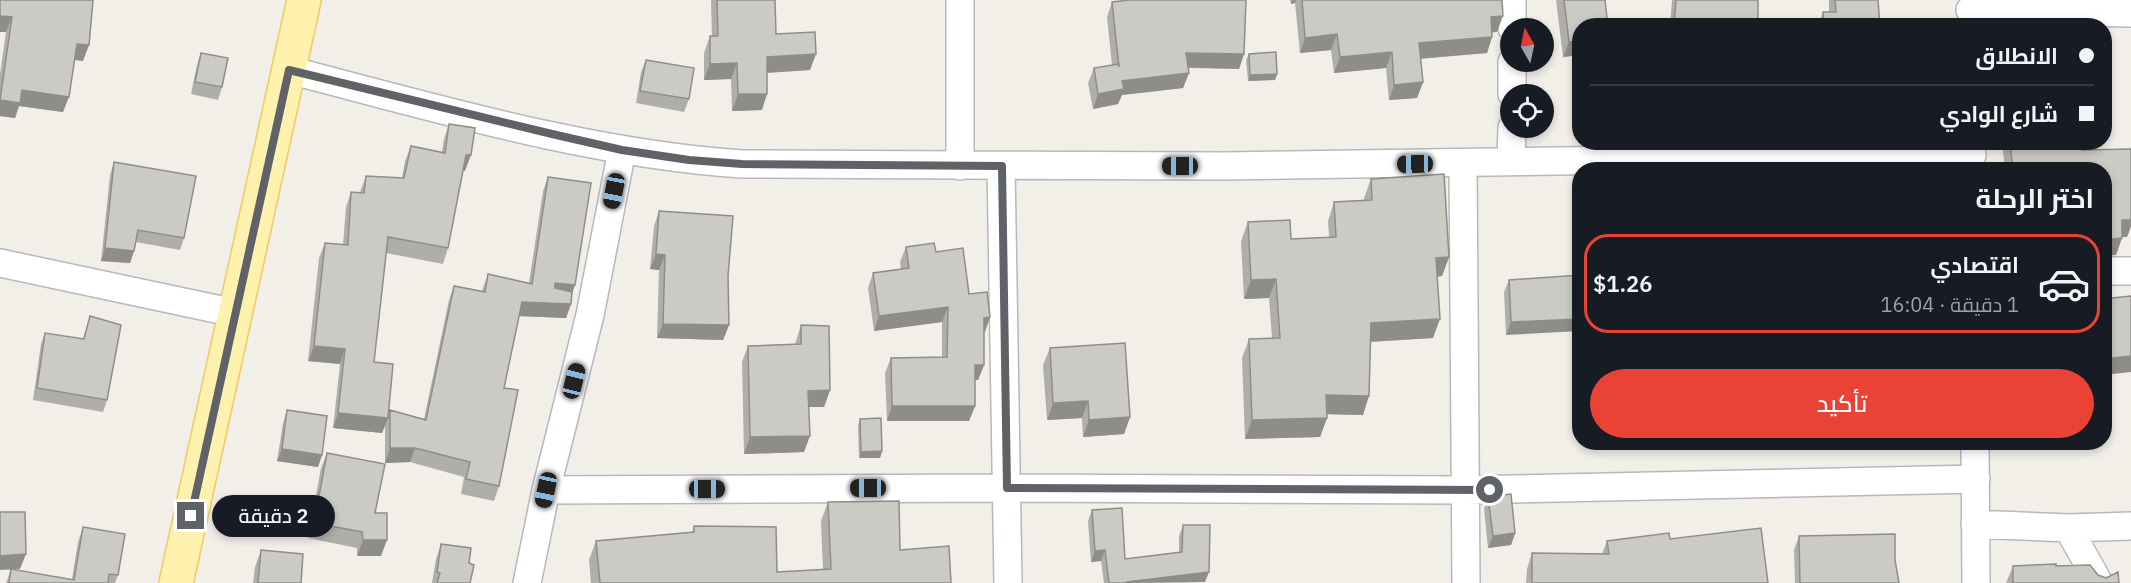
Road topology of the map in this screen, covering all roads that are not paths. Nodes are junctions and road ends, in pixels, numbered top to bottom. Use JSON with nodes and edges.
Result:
{"nodes":[{"id":1,"x":304,"y":0,"type":"edge"},
{"id":2,"x":960,"y":0,"type":"edge"},
{"id":3,"x":1512,"y":0,"type":"edge"},
{"id":4,"x":1970,"y":12,"type":"edge"},
{"id":5,"x":2131,"y":13,"type":"edge"},
{"id":6,"x":1512,"y":18,"type":"edge"},
{"id":7,"x":289,"y":70,"type":"junction"},
{"id":8,"x":1512,"y":138,"type":"edge"},
{"id":9,"x":622,"y":150,"type":"junction"},
{"id":10,"x":1972,"y":156,"type":"edge"},
{"id":11,"x":1511,"y":161,"type":"junction"},
{"id":12,"x":1462,"y":164,"type":"junction"},
{"id":13,"x":960,"y":166,"type":"junction"},
{"id":14,"x":1002,"y":166,"type":"junction"},
{"id":15,"x":0,"y":263,"type":"edge"},
{"id":16,"x":2112,"y":271,"type":"edge"},
{"id":17,"x":2131,"y":271,"type":"edge"},
{"id":18,"x":235,"y":313,"type":"junction"},
{"id":19,"x":1975,"y":450,"type":"edge"},
{"id":20,"x":1976,"y":479,"type":"junction"},
{"id":21,"x":1007,"y":488,"type":"junction"},
{"id":22,"x":546,"y":490,"type":"junction"},
{"id":23,"x":1467,"y":490,"type":"junction"},
{"id":24,"x":1976,"y":524,"type":"junction"},
{"id":25,"x":2131,"y":526,"type":"edge"},
{"id":26,"x":2068,"y":528,"type":"junction"},
{"id":27,"x":176,"y":583,"type":"edge"},
{"id":28,"x":527,"y":583,"type":"edge"},
{"id":29,"x":1008,"y":583,"type":"edge"},
{"id":30,"x":1466,"y":583,"type":"edge"},
{"id":31,"x":1976,"y":583,"type":"edge"},
{"id":32,"x":2099,"y":583,"type":"edge"}],
"edges":[{"from":1,"to":7,"type":"main road"},
{"from":2,"to":13,"type":"street"},
{"from":3,"to":6,"type":"street"},
{"from":4,"to":5,"type":"street"},
{"from":7,"to":9,"type":"street"},
{"from":7,"to":18,"type":"main road"},
{"from":8,"to":11,"type":"street"},
{"from":9,"to":13,"type":"street"},
{"from":9,"to":22,"type":"street"},
{"from":10,"to":11,"type":"street"},
{"from":11,"to":12,"type":"street"},
{"from":12,"to":14,"type":"street"},
{"from":12,"to":23,"type":"street"},
{"from":13,"to":14,"type":"street"},
{"from":14,"to":21,"type":"street"},
{"from":15,"to":18,"type":"street"},
{"from":16,"to":17,"type":"street"},
{"from":18,"to":27,"type":"main road"},
{"from":19,"to":20,"type":"street"},
{"from":20,"to":23,"type":"street"},
{"from":20,"to":24,"type":"street"},
{"from":21,"to":22,"type":"street"},
{"from":21,"to":23,"type":"street"},
{"from":21,"to":29,"type":"street"},
{"from":22,"to":28,"type":"street"},
{"from":23,"to":30,"type":"street"},
{"from":24,"to":26,"type":"street"},
{"from":24,"to":31,"type":"street"},
{"from":25,"to":26,"type":"street"},
{"from":26,"to":32,"type":"street"}]}
